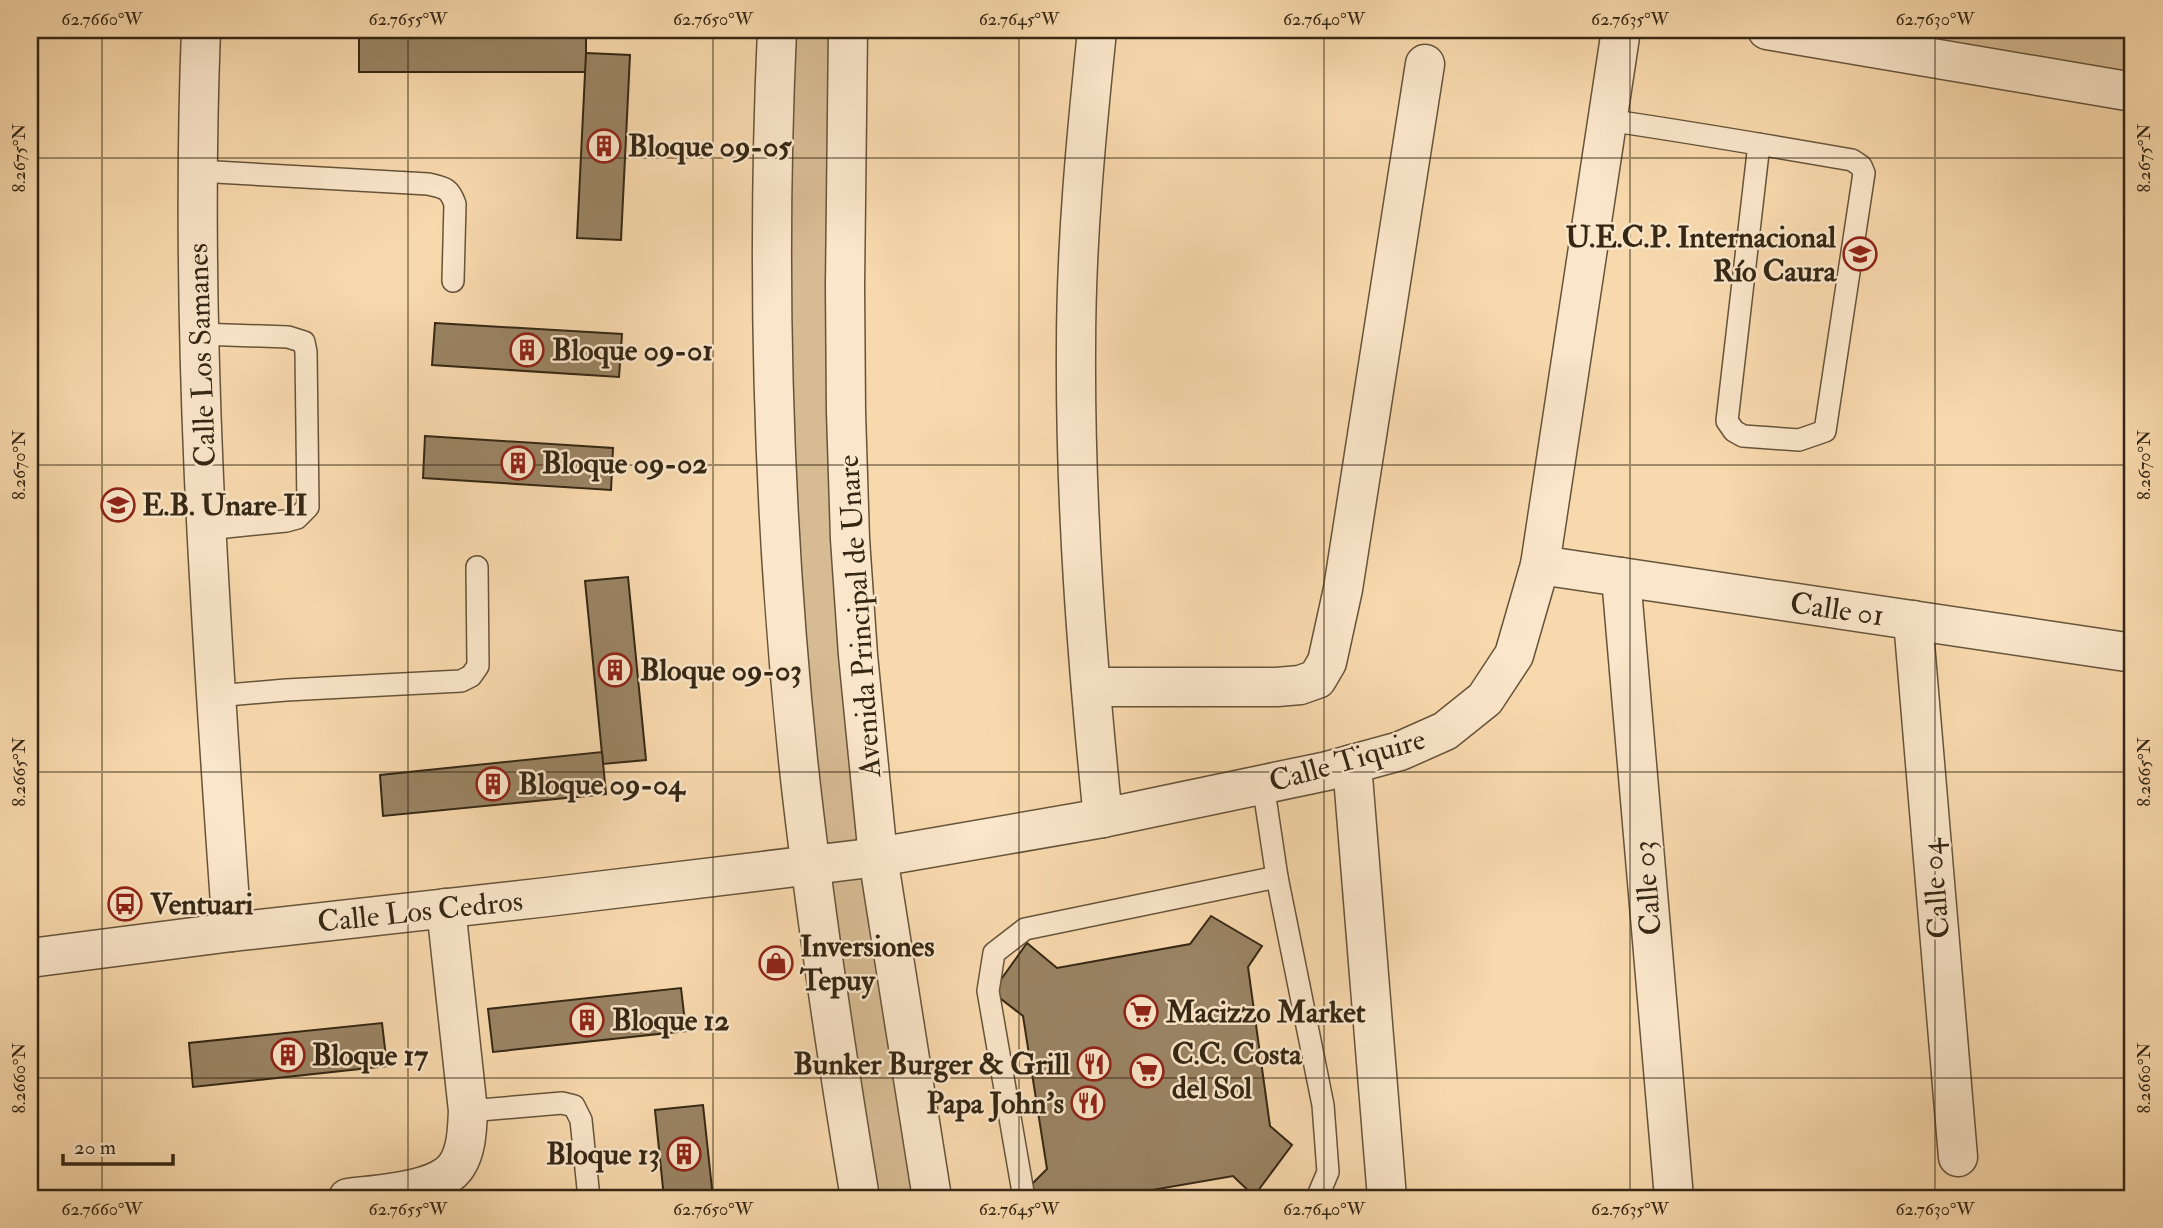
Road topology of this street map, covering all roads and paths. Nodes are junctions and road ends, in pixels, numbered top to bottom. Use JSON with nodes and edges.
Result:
{"nodes":[{"id":1,"x":201,"y":30,"type":"edge"},
{"id":2,"x":777,"y":30,"type":"edge"},
{"id":3,"x":848,"y":30,"type":"edge"},
{"id":4,"x":1620,"y":30,"type":"edge"},
{"id":5,"x":1767,"y":30,"type":"edge"},
{"id":6,"x":1097,"y":31,"type":"edge"},
{"id":7,"x":1425,"y":64,"type":"dead end"},
{"id":8,"x":2133,"y":92,"type":"edge"},
{"id":9,"x":1607,"y":120,"type":"junction"},
{"id":10,"x":1759,"y":144,"type":"junction"},
{"id":11,"x":198,"y":171,"type":"junction"},
{"id":12,"x":453,"y":281,"type":"dead end"},
{"id":13,"x":199,"y":334,"type":"junction"},
{"id":14,"x":207,"y":529,"type":"junction"},
{"id":15,"x":1541,"y":565,"type":"junction"},
{"id":16,"x":477,"y":567,"type":"dead end"},
{"id":17,"x":1620,"y":577,"type":"junction"},
{"id":18,"x":1913,"y":620,"type":"junction"},
{"id":19,"x":2133,"y":653,"type":"edge"},
{"id":20,"x":1091,"y":687,"type":"junction"},
{"id":21,"x":216,"y":696,"type":"junction"},
{"id":22,"x":1352,"y":764,"type":"junction"},
{"id":23,"x":1263,"y":784,"type":"junction"},
{"id":24,"x":1103,"y":818,"type":"junction"},
{"id":25,"x":878,"y":857,"type":"junction"},
{"id":26,"x":811,"y":866,"type":"junction"},
{"id":27,"x":1277,"y":877,"type":"junction"},
{"id":28,"x":446,"y":908,"type":"junction"},
{"id":29,"x":232,"y":932,"type":"junction"},
{"id":30,"x":30,"y":958,"type":"edge"},
{"id":31,"x":468,"y":1111,"type":"junction"},
{"id":32,"x":1958,"y":1157,"type":"dead end"},
{"id":33,"x":348,"y":1198,"type":"edge"},
{"id":34,"x":589,"y":1198,"type":"edge"},
{"id":35,"x":860,"y":1198,"type":"edge"},
{"id":36,"x":932,"y":1198,"type":"edge"},
{"id":37,"x":1024,"y":1198,"type":"edge"},
{"id":38,"x":1317,"y":1198,"type":"edge"},
{"id":39,"x":1387,"y":1198,"type":"edge"},
{"id":40,"x":1674,"y":1198,"type":"edge"}],
"edges":[{"from":1,"to":11,"type":"street","name":"Calle Los Samanes"},
{"from":2,"to":26,"type":"street"},
{"from":3,"to":25,"type":"street","name":"Avenida Principal de Unare"},
{"from":4,"to":9,"type":"street","name":"Calle Tiquire"},
{"from":5,"to":8,"type":"street"},
{"from":6,"to":20,"type":"street"},
{"from":7,"to":20,"type":"street"},
{"from":9,"to":10,"type":"lane"},
{"from":9,"to":15,"type":"street","name":"Calle Tiquire"},
{"from":10,"to":10,"type":"lane"},
{"from":11,"to":12,"type":"lane"},
{"from":11,"to":13,"type":"street","name":"Calle Los Samanes"},
{"from":13,"to":14,"type":"street","name":"Calle Los Samanes"},
{"from":13,"to":14,"type":"lane"},
{"from":14,"to":21,"type":"street","name":"Calle Los Samanes"},
{"from":15,"to":17,"type":"street","name":"Calle 01"},
{"from":15,"to":22,"type":"street","name":"Calle Tiquire"},
{"from":16,"to":21,"type":"lane"},
{"from":17,"to":18,"type":"street","name":"Calle 01"},
{"from":17,"to":40,"type":"street","name":"Calle 03"},
{"from":18,"to":19,"type":"street","name":"Calle 01"},
{"from":18,"to":32,"type":"street","name":"Calle 04"},
{"from":20,"to":24,"type":"street"},
{"from":21,"to":29,"type":"street","name":"Calle Los Samanes"},
{"from":22,"to":23,"type":"street","name":"Calle Tiquire"},
{"from":22,"to":39,"type":"street"},
{"from":23,"to":24,"type":"street","name":"Calle Tiquire"},
{"from":23,"to":27,"type":"lane"},
{"from":24,"to":25,"type":"street","name":"Calle Tiquire"},
{"from":25,"to":26,"type":"street","name":"Calle Tiquire"},
{"from":25,"to":36,"type":"street","name":"Avenida Principal de Unare"},
{"from":26,"to":28,"type":"street","name":"Calle Los Cedros"},
{"from":26,"to":35,"type":"street"},
{"from":27,"to":37,"type":"lane"},
{"from":27,"to":38,"type":"lane"},
{"from":28,"to":29,"type":"street","name":"Calle Los Cedros"},
{"from":28,"to":31,"type":"street"},
{"from":29,"to":30,"type":"street","name":"Calle Los Cedros"},
{"from":31,"to":33,"type":"street"},
{"from":31,"to":34,"type":"lane"}]}
